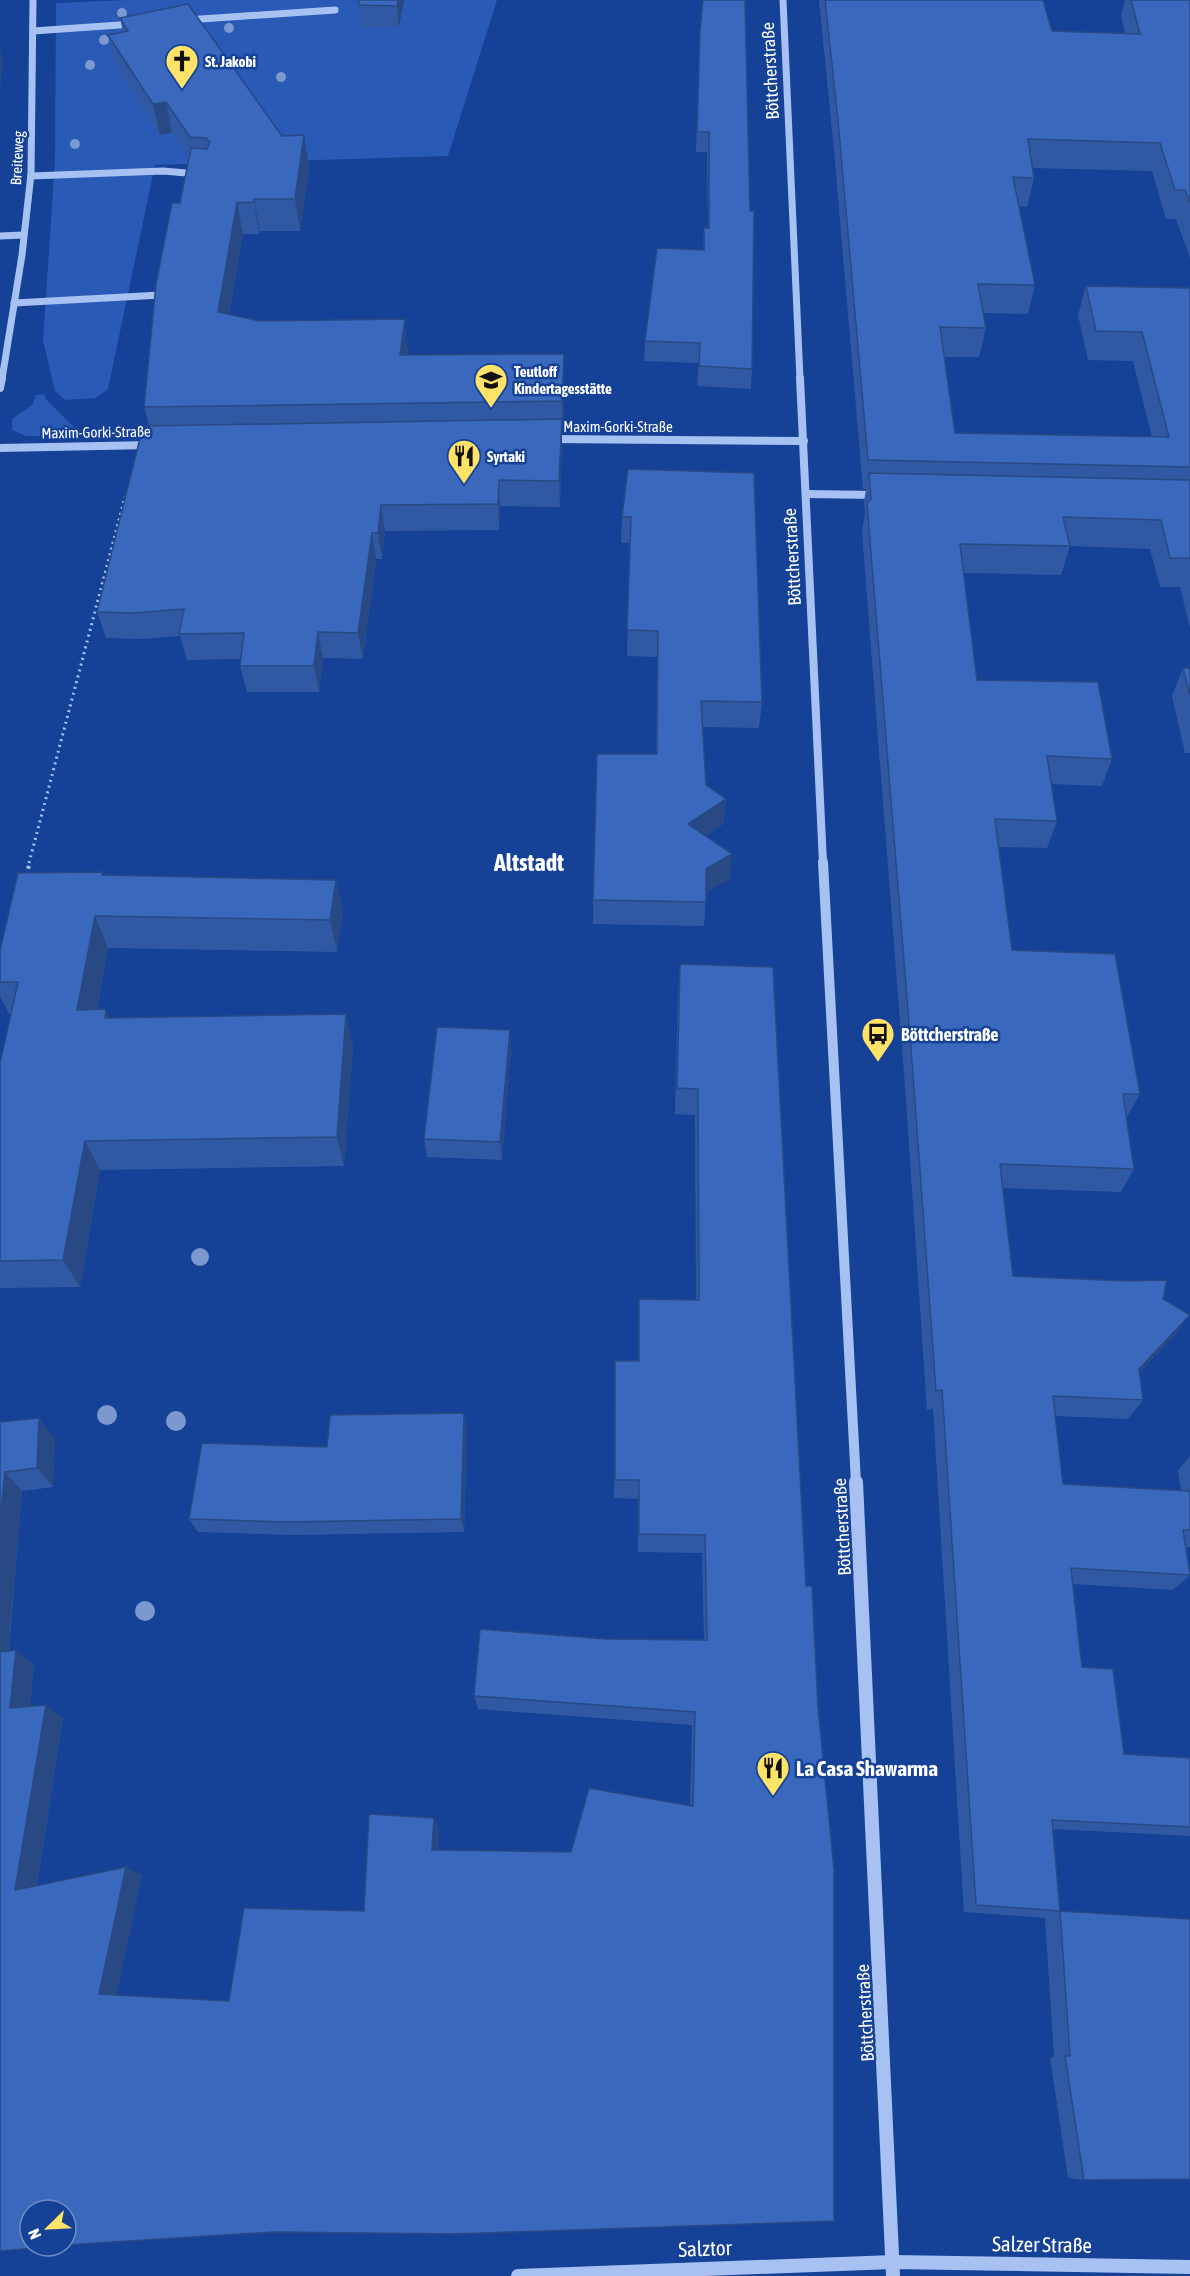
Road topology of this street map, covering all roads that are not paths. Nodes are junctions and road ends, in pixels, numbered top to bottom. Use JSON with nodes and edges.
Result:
{"nodes":[{"id":1,"x":33,"y":0,"type":"edge"},
{"id":2,"x":783,"y":0,"type":"edge"},
{"id":3,"x":335,"y":10,"type":"dead end"},
{"id":4,"x":184,"y":20,"type":"edge"},
{"id":5,"x":137,"y":24,"type":"edge"},
{"id":6,"x":33,"y":31,"type":"junction"},
{"id":7,"x":211,"y":175,"type":"edge"},
{"id":8,"x":30,"y":176,"type":"junction"},
{"id":9,"x":23,"y":235,"type":"junction"},
{"id":10,"x":0,"y":236,"type":"edge"},
{"id":11,"x":161,"y":295,"type":"edge"},
{"id":12,"x":14,"y":303,"type":"junction"},
{"id":13,"x":0,"y":388,"type":"edge"},
{"id":14,"x":539,"y":439,"type":"edge"},
{"id":15,"x":804,"y":441,"type":"junction"},
{"id":16,"x":163,"y":445,"type":"edge"},
{"id":17,"x":0,"y":448,"type":"edge"},
{"id":18,"x":806,"y":494,"type":"junction"},
{"id":19,"x":888,"y":496,"type":"edge"},
{"id":20,"x":1190,"y":2267,"type":"edge"},
{"id":21,"x":893,"y":2269,"type":"edge"},
{"id":22,"x":518,"y":2276,"type":"edge"}],
"edges":[{"from":1,"to":6,"type":"street","name":"Breiteweg"},
{"from":2,"to":15,"type":"street","name":"Böttcherstraße"},
{"from":3,"to":4,"type":"street"},
{"from":5,"to":6,"type":"street"},
{"from":6,"to":8,"type":"street","name":"Breiteweg"},
{"from":7,"to":8,"type":"street"},
{"from":8,"to":9,"type":"street","name":"Breiteweg"},
{"from":9,"to":10,"type":"street"},
{"from":9,"to":12,"type":"street","name":"Breiteweg"},
{"from":11,"to":12,"type":"street"},
{"from":12,"to":13,"type":"street","name":"Breiteweg"},
{"from":14,"to":15,"type":"street","name":"Maxim-Gorki-Straße"},
{"from":15,"to":18,"type":"street","name":"Böttcherstraße"},
{"from":16,"to":17,"type":"street","name":"Maxim-Gorki-Straße"},
{"from":18,"to":19,"type":"street"},
{"from":18,"to":21,"type":"street","name":"Böttcherstraße"},
{"from":20,"to":21,"type":"street","name":"Salzer Straße"},
{"from":21,"to":22,"type":"street","name":"Salztor"}]}
